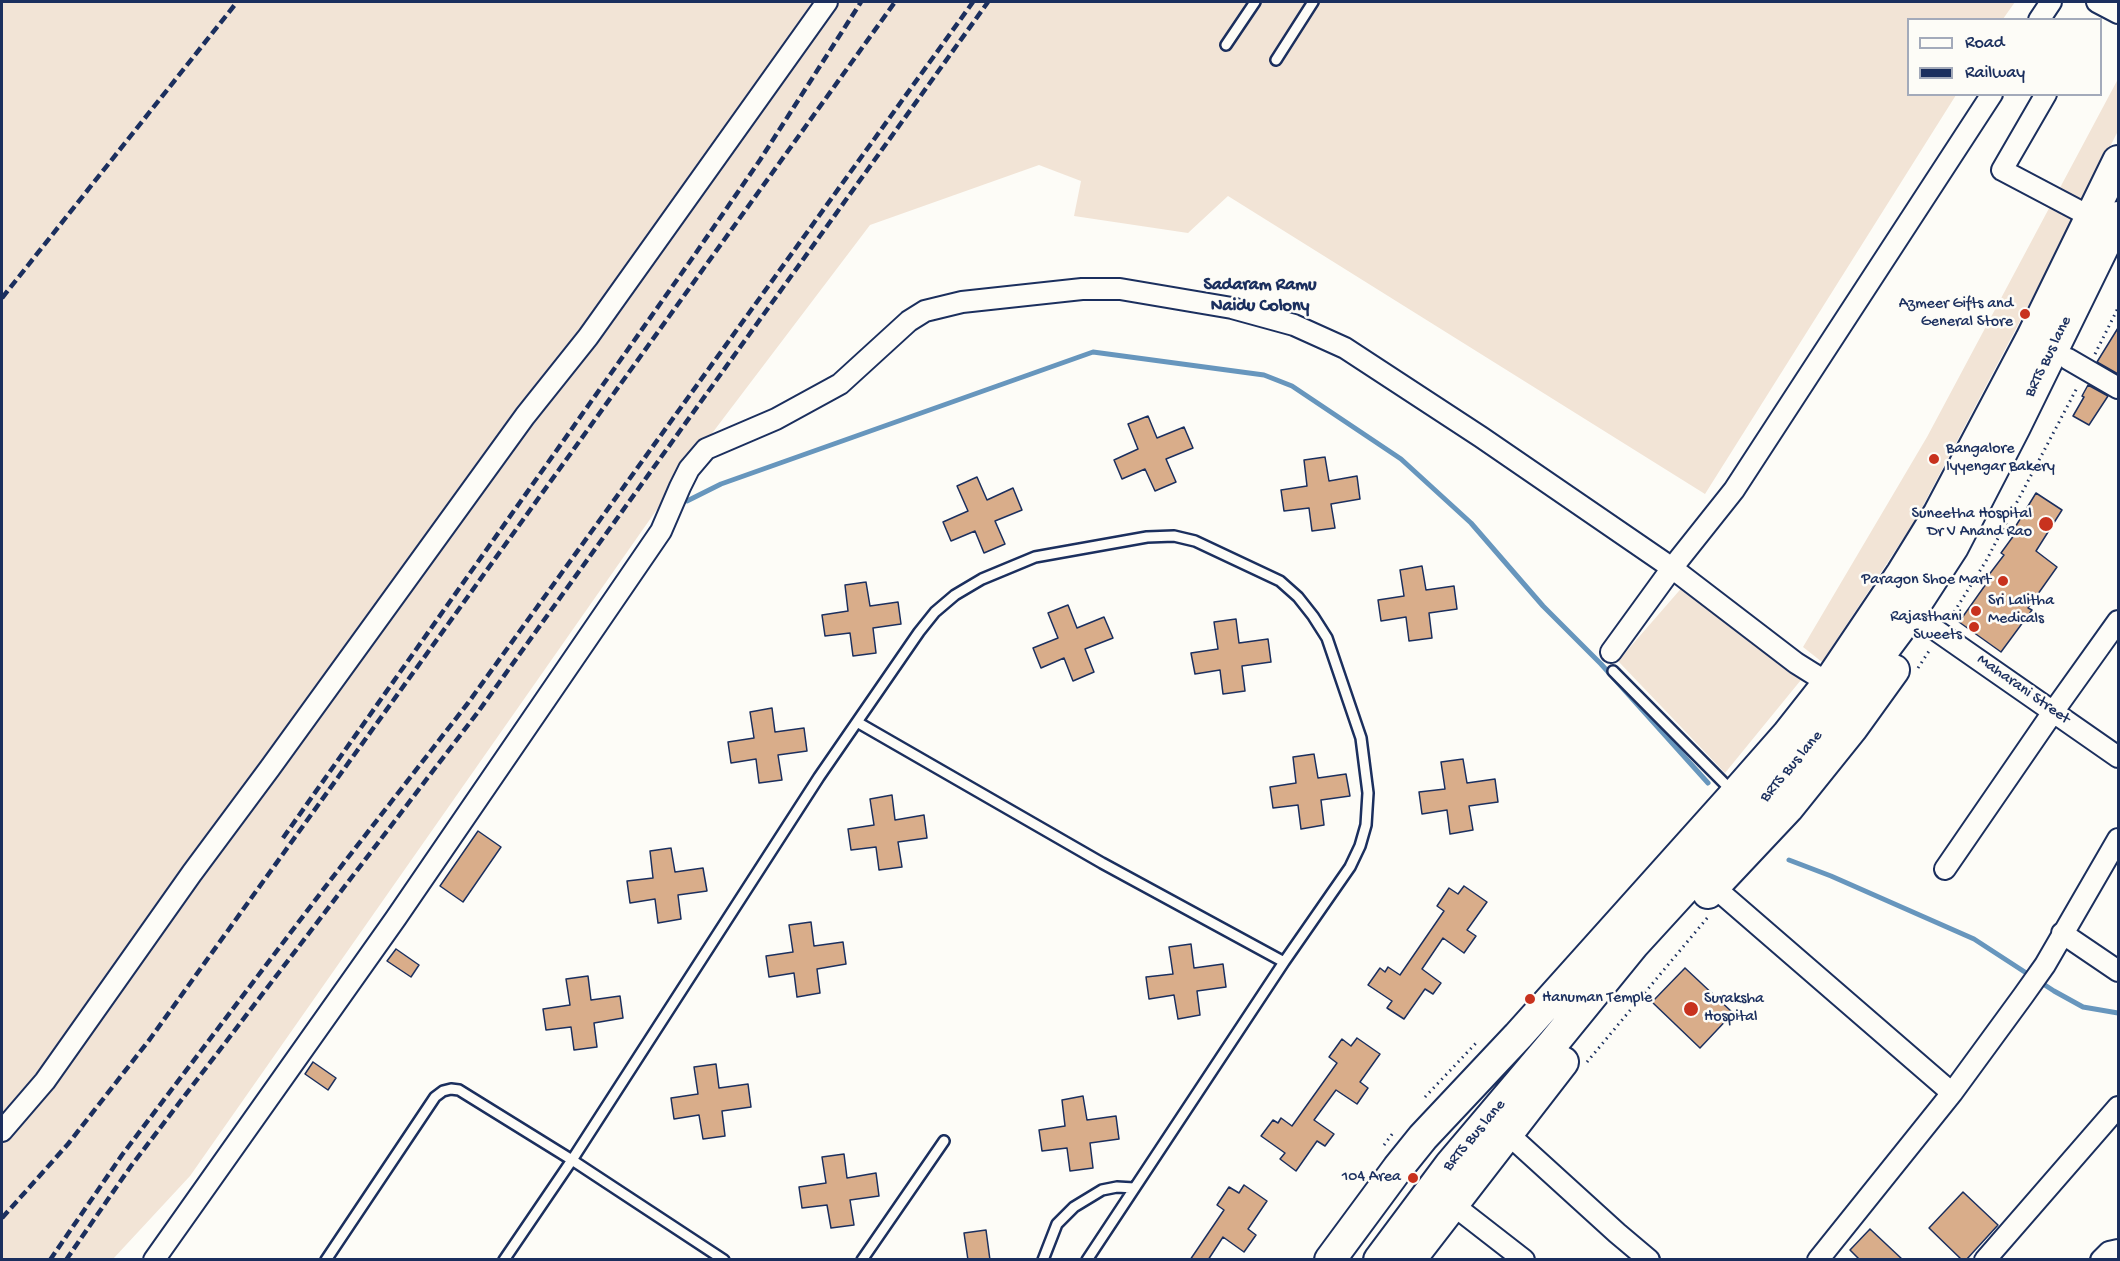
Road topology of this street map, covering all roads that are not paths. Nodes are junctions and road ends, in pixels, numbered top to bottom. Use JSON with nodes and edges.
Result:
{"nodes":[{"id":1,"x":827,"y":2,"type":"edge"},
{"id":2,"x":1255,"y":2,"type":"edge"},
{"id":3,"x":1313,"y":2,"type":"edge"},
{"id":4,"x":2051,"y":2,"type":"edge"},
{"id":5,"x":2097,"y":2,"type":"edge"},
{"id":6,"x":2118,"y":13,"type":"edge"},
{"id":7,"x":2040,"y":18,"type":"edge"},
{"id":8,"x":1226,"y":45,"type":"dead end"},
{"id":9,"x":1276,"y":60,"type":"dead end"},
{"id":10,"x":1991,"y":96,"type":"edge"},
{"id":11,"x":2045,"y":96,"type":"edge"},
{"id":12,"x":2118,"y":161,"type":"edge"},
{"id":13,"x":2105,"y":217,"type":"edge"},
{"id":14,"x":2118,"y":257,"type":"edge"},
{"id":15,"x":2068,"y":359,"type":"junction"},
{"id":16,"x":2118,"y":388,"type":"edge"},
{"id":17,"x":2003,"y":421,"type":"junction"},
{"id":18,"x":1672,"y":568,"type":"junction"},
{"id":19,"x":2118,"y":621,"type":"edge"},
{"id":20,"x":1927,"y":624,"type":"junction"},
{"id":21,"x":1612,"y":661,"type":"joint"},
{"id":22,"x":1828,"y":683,"type":"junction"},
{"id":23,"x":2053,"y":712,"type":"junction"},
{"id":24,"x":857,"y":722,"type":"junction"},
{"id":25,"x":2118,"y":757,"type":"edge"},
{"id":26,"x":1735,"y":794,"type":"junction"},
{"id":27,"x":2118,"y":839,"type":"edge"},
{"id":28,"x":1945,"y":869,"type":"dead end"},
{"id":29,"x":1714,"y":887,"type":"junction"},
{"id":30,"x":2062,"y":933,"type":"junction"},
{"id":31,"x":1284,"y":962,"type":"junction"},
{"id":32,"x":2118,"y":971,"type":"edge"},
{"id":33,"x":1952,"y":1093,"type":"junction"},
{"id":34,"x":2118,"y":1107,"type":"edge"},
{"id":35,"x":2,"y":1131,"type":"edge"},
{"id":36,"x":1507,"y":1133,"type":"junction"},
{"id":37,"x":944,"y":1141,"type":"dead end"},
{"id":38,"x":572,"y":1160,"type":"junction"},
{"id":39,"x":1134,"y":1188,"type":"junction"},
{"id":40,"x":1452,"y":1204,"type":"junction"},
{"id":41,"x":2118,"y":1250,"type":"edge"},
{"id":42,"x":154,"y":1260,"type":"edge"},
{"id":43,"x":326,"y":1260,"type":"edge"},
{"id":44,"x":504,"y":1260,"type":"edge"},
{"id":45,"x":724,"y":1260,"type":"edge"},
{"id":46,"x":862,"y":1260,"type":"edge"},
{"id":47,"x":1043,"y":1260,"type":"edge"},
{"id":48,"x":1087,"y":1260,"type":"edge"},
{"id":49,"x":1330,"y":1260,"type":"edge"},
{"id":50,"x":1379,"y":1260,"type":"edge"},
{"id":51,"x":1410,"y":1260,"type":"edge"},
{"id":52,"x":1524,"y":1260,"type":"edge"},
{"id":53,"x":1649,"y":1260,"type":"edge"},
{"id":54,"x":1818,"y":1260,"type":"edge"},
{"id":55,"x":1985,"y":1260,"type":"edge"},
{"id":56,"x":2101,"y":1260,"type":"edge"}],
"edges":[{"from":1,"to":35,"type":"street"},
{"from":2,"to":8,"type":"lane"},
{"from":3,"to":9,"type":"lane"},
{"from":4,"to":7,"type":"street"},
{"from":5,"to":6,"type":"street"},
{"from":10,"to":18,"type":"street"},
{"from":11,"to":13,"type":"street"},
{"from":12,"to":13,"type":"main road"},
{"from":13,"to":17,"type":"main road"},
{"from":14,"to":15,"type":"main road"},
{"from":15,"to":16,"type":"street"},
{"from":15,"to":20,"type":"main road"},
{"from":17,"to":22,"type":"main road"},
{"from":17,"to":50,"type":"main road","name":"BRTS Bus lane"},
{"from":18,"to":21,"type":"street"},
{"from":18,"to":22,"type":"street"},
{"from":18,"to":42,"type":"street"},
{"from":19,"to":23,"type":"street"},
{"from":20,"to":23,"type":"street","name":"Maharani Street"},
{"from":20,"to":29,"type":"main road"},
{"from":21,"to":26,"type":"lane"},
{"from":22,"to":26,"type":"main road"},
{"from":23,"to":25,"type":"street","name":"Maharani Street"},
{"from":23,"to":28,"type":"street"},
{"from":24,"to":31,"type":"lane"},
{"from":24,"to":31,"type":"lane"},
{"from":24,"to":38,"type":"lane"},
{"from":26,"to":49,"type":"main road"},
{"from":27,"to":30,"type":"street"},
{"from":29,"to":33,"type":"street"},
{"from":29,"to":36,"type":"main road"},
{"from":30,"to":32,"type":"street"},
{"from":30,"to":33,"type":"street"},
{"from":31,"to":39,"type":"lane"},
{"from":33,"to":54,"type":"street"},
{"from":34,"to":55,"type":"street"},
{"from":36,"to":40,"type":"main road"},
{"from":36,"to":53,"type":"street"},
{"from":37,"to":46,"type":"lane"},
{"from":38,"to":43,"type":"lane"},
{"from":38,"to":44,"type":"lane"},
{"from":38,"to":45,"type":"lane"},
{"from":39,"to":47,"type":"lane"},
{"from":39,"to":48,"type":"lane"},
{"from":40,"to":51,"type":"main road"},
{"from":40,"to":52,"type":"street"},
{"from":41,"to":56,"type":"street"}]}
